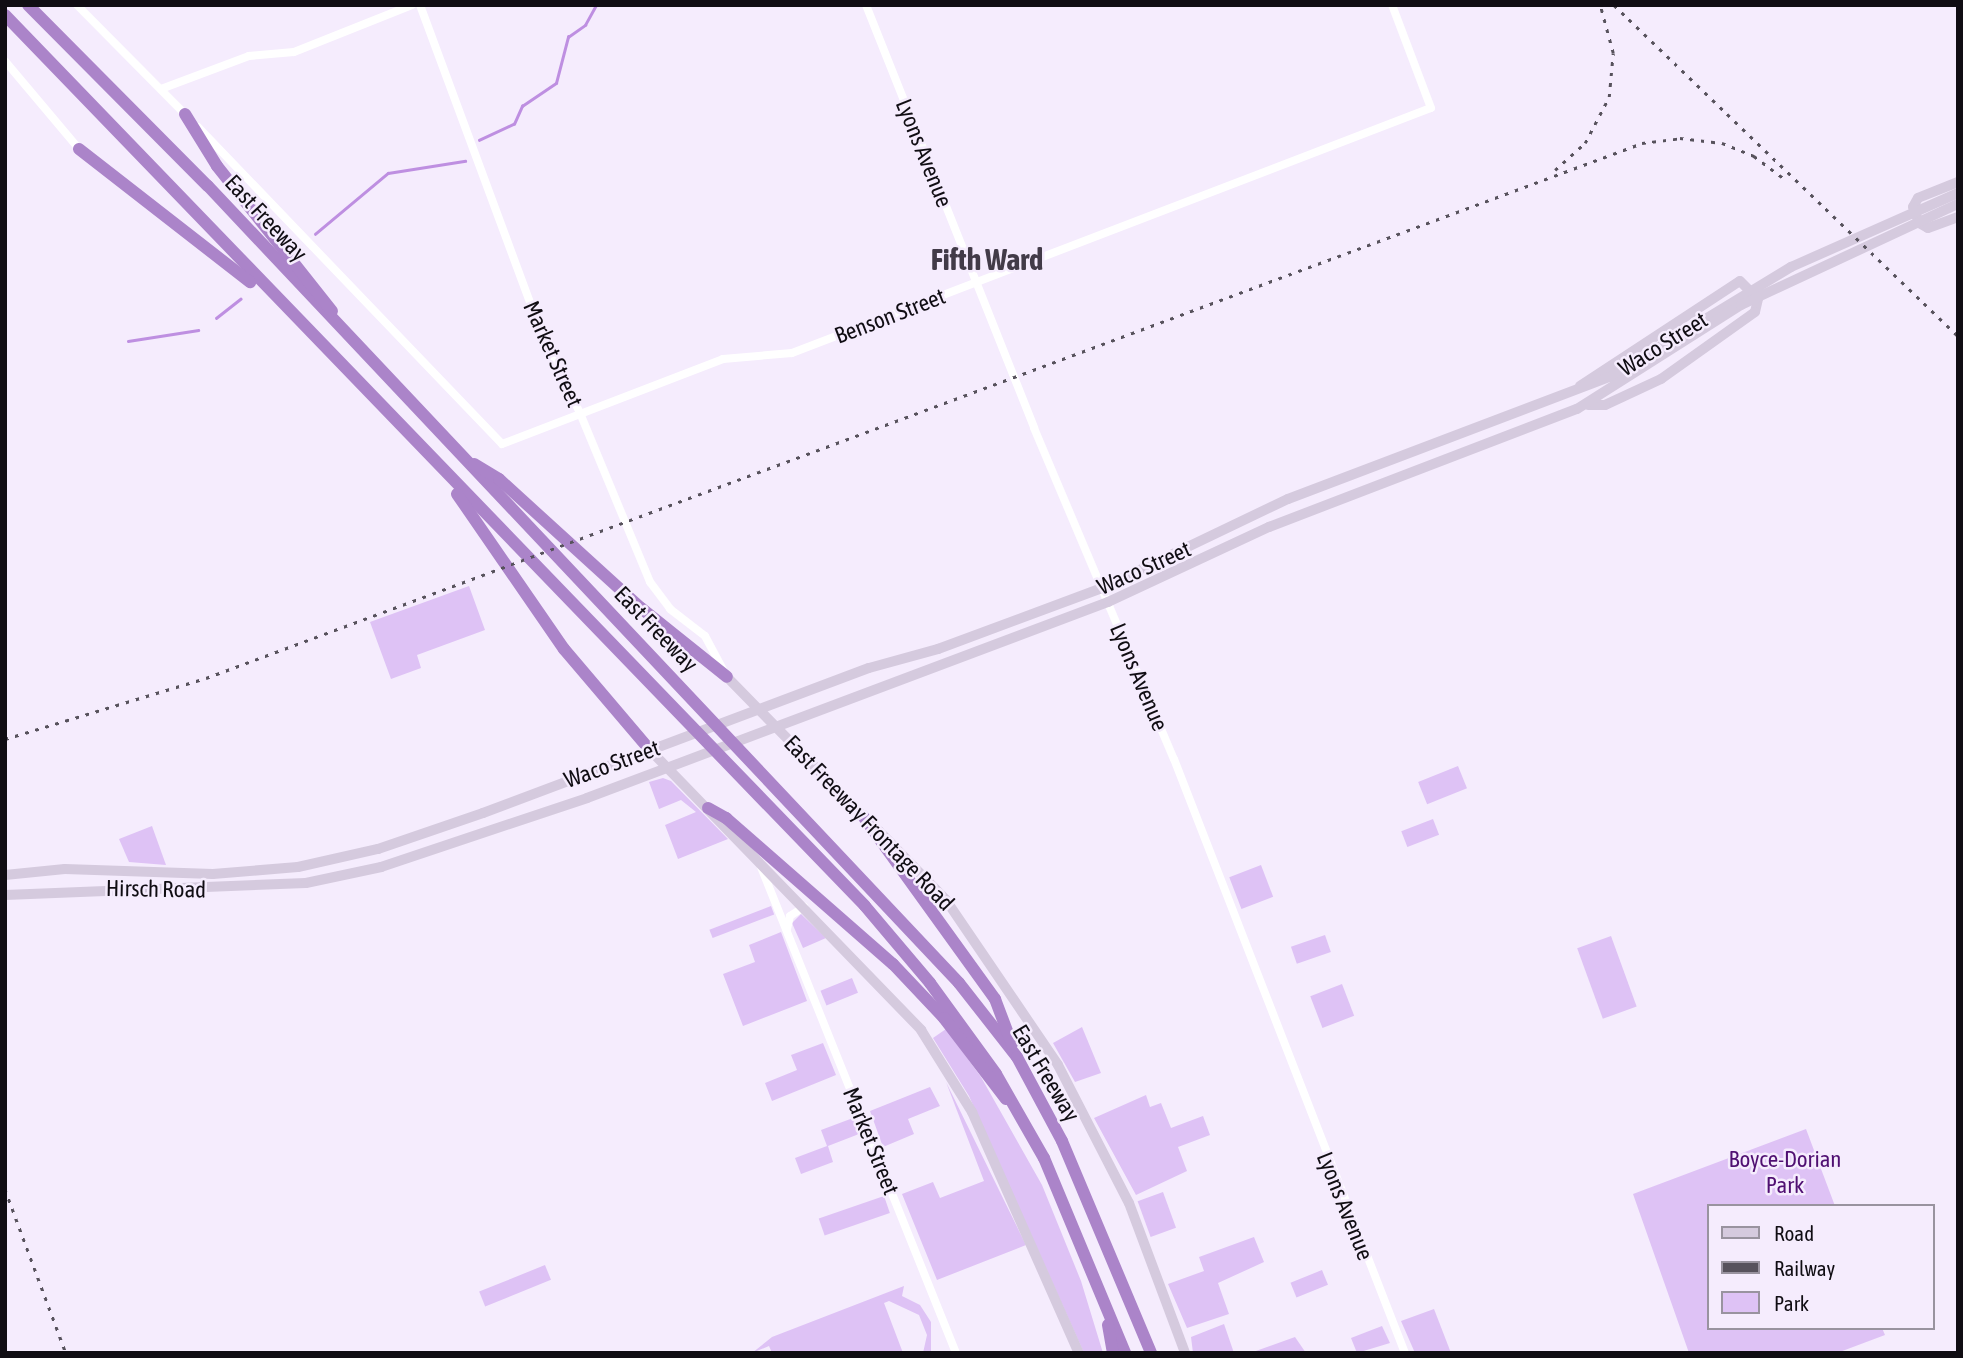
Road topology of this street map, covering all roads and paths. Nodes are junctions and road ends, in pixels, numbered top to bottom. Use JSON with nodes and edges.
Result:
{"nodes":[{"id":1,"x":28,"y":5,"type":"edge"},
{"id":2,"x":77,"y":5,"type":"edge"},
{"id":3,"x":412,"y":5,"type":"edge"},
{"id":4,"x":420,"y":5,"type":"edge"},
{"id":5,"x":866,"y":5,"type":"edge"},
{"id":6,"x":1392,"y":5,"type":"edge"},
{"id":7,"x":5,"y":15,"type":"edge"},
{"id":8,"x":5,"y":61,"type":"edge"},
{"id":9,"x":161,"y":89,"type":"junction"},
{"id":10,"x":185,"y":114,"type":"junction"},
{"id":11,"x":79,"y":149,"type":"joint"},
{"id":12,"x":1958,"y":182,"type":"edge"},
{"id":13,"x":1958,"y":193,"type":"edge"},
{"id":14,"x":1958,"y":204,"type":"edge"},
{"id":15,"x":1958,"y":217,"type":"edge"},
{"id":16,"x":976,"y":283,"type":"junction"},
{"id":17,"x":278,"y":303,"type":"junction"},
{"id":18,"x":1694,"y":332,"type":"junction"},
{"id":19,"x":370,"y":362,"type":"junction"},
{"id":20,"x":1576,"y":390,"type":"junction"},
{"id":21,"x":1584,"y":405,"type":"junction"},
{"id":22,"x":580,"y":413,"type":"junction"},
{"id":23,"x":420,"y":447,"type":"junction"},
{"id":24,"x":461,"y":456,"type":"junction"},
{"id":25,"x":1102,"y":588,"type":"junction"},
{"id":26,"x":1108,"y":602,"type":"junction"},
{"id":27,"x":988,"y":630,"type":"junction"},
{"id":28,"x":993,"y":645,"type":"junction"},
{"id":29,"x":727,"y":677,"type":"junction"},
{"id":30,"x":760,"y":709,"type":"junction"},
{"id":31,"x":776,"y":726,"type":"junction"},
{"id":32,"x":650,"y":750,"type":"junction"},
{"id":33,"x":667,"y":767,"type":"junction"},
{"id":34,"x":708,"y":808,"type":"junction"},
{"id":35,"x":863,"y":816,"type":"junction"},
{"id":36,"x":759,"y":860,"type":"junction"},
{"id":37,"x":298,"y":867,"type":"joint"},
{"id":38,"x":5,"y":875,"type":"edge"},
{"id":39,"x":306,"y":883,"type":"joint"},
{"id":40,"x":5,"y":895,"type":"edge"},
{"id":41,"x":804,"y":907,"type":"junction"},
{"id":42,"x":787,"y":929,"type":"junction"},
{"id":43,"x":1017,"y":1057,"type":"junction"},
{"id":44,"x":1017,"y":1107,"type":"junction"},
{"id":45,"x":1130,"y":1294,"type":"junction"},
{"id":46,"x":1104,"y":1297,"type":"junction"},
{"id":47,"x":956,"y":1353,"type":"edge"},
{"id":48,"x":1079,"y":1353,"type":"edge"},
{"id":49,"x":1113,"y":1353,"type":"edge"},
{"id":50,"x":1125,"y":1353,"type":"edge"},
{"id":51,"x":1151,"y":1353,"type":"edge"},
{"id":52,"x":1160,"y":1353,"type":"edge"},
{"id":53,"x":1185,"y":1353,"type":"edge"},
{"id":54,"x":1405,"y":1353,"type":"edge"}],
"edges":[{"from":1,"to":19,"type":"highway","name":"East Freeway"},
{"from":2,"to":9,"type":"street"},
{"from":3,"to":9,"type":"street"},
{"from":4,"to":22,"type":"street","name":"Market Street"},
{"from":5,"to":16,"type":"street","name":"Lyons Avenue"},
{"from":6,"to":16,"type":"street","name":"Benson Street"},
{"from":7,"to":17,"type":"highway","name":"East Freeway"},
{"from":8,"to":11,"type":"street"},
{"from":9,"to":10,"type":"street"},
{"from":10,"to":19,"type":"highway"},
{"from":10,"to":22,"type":"street","name":"Benson Street"},
{"from":11,"to":17,"type":"highway"},
{"from":12,"to":15,"type":"main road"},
{"from":13,"to":18,"type":"main road","name":"Waco Street"},
{"from":14,"to":18,"type":"main road","name":"Waco Street"},
{"from":16,"to":22,"type":"street","name":"Benson Street"},
{"from":16,"to":25,"type":"street","name":"Lyons Avenue"},
{"from":17,"to":23,"type":"highway","name":"East Freeway"},
{"from":18,"to":20,"type":"main road","name":"Waco Street"},
{"from":18,"to":21,"type":"main road","name":"Waco Street"},
{"from":19,"to":24,"type":"highway","name":"East Freeway"},
{"from":20,"to":21,"type":"main road"},
{"from":20,"to":25,"type":"main road","name":"Waco Street"},
{"from":21,"to":26,"type":"main road","name":"Waco Street"},
{"from":22,"to":29,"type":"street","name":"Market Street"},
{"from":23,"to":32,"type":"highway"},
{"from":23,"to":44,"type":"highway","name":"East Freeway"},
{"from":24,"to":29,"type":"highway"},
{"from":24,"to":43,"type":"highway","name":"East Freeway"},
{"from":25,"to":26,"type":"street","name":"Lyons Avenue"},
{"from":25,"to":27,"type":"main road","name":"Waco Street"},
{"from":26,"to":28,"type":"main road","name":"Waco Street"},
{"from":26,"to":54,"type":"street","name":"Lyons Avenue"},
{"from":27,"to":28,"type":"main road"},
{"from":27,"to":30,"type":"main road","name":"Waco Street"},
{"from":28,"to":31,"type":"main road","name":"Waco Street"},
{"from":29,"to":30,"type":"main road","name":"East Freeway Frontage Road"},
{"from":30,"to":31,"type":"main road","name":"East Freeway Frontage Road"},
{"from":30,"to":32,"type":"main road","name":"Waco Street"},
{"from":31,"to":33,"type":"main road","name":"Waco Street"},
{"from":31,"to":35,"type":"main road","name":"East Freeway Frontage Road"},
{"from":32,"to":33,"type":"main road"},
{"from":32,"to":37,"type":"main road","name":"Waco Street"},
{"from":33,"to":34,"type":"main road"},
{"from":33,"to":39,"type":"main road","name":"Waco Street"},
{"from":34,"to":36,"type":"main road"},
{"from":34,"to":44,"type":"highway"},
{"from":35,"to":43,"type":"highway"},
{"from":35,"to":53,"type":"main road","name":"East Freeway Frontage Road"},
{"from":36,"to":41,"type":"main road"},
{"from":36,"to":42,"type":"street","name":"Market Street"},
{"from":37,"to":38,"type":"main road","name":"Hirsch Road"},
{"from":39,"to":40,"type":"main road","name":"Hirsch Road"},
{"from":41,"to":42,"type":"street"},
{"from":41,"to":48,"type":"main road"},
{"from":42,"to":47,"type":"street","name":"Market Street"},
{"from":43,"to":45,"type":"highway","name":"East Freeway"},
{"from":44,"to":46,"type":"highway","name":"East Freeway"},
{"from":45,"to":51,"type":"highway","name":"East Freeway"},
{"from":45,"to":52,"type":"highway"},
{"from":46,"to":49,"type":"highway"},
{"from":46,"to":50,"type":"highway","name":"East Freeway"}]}
